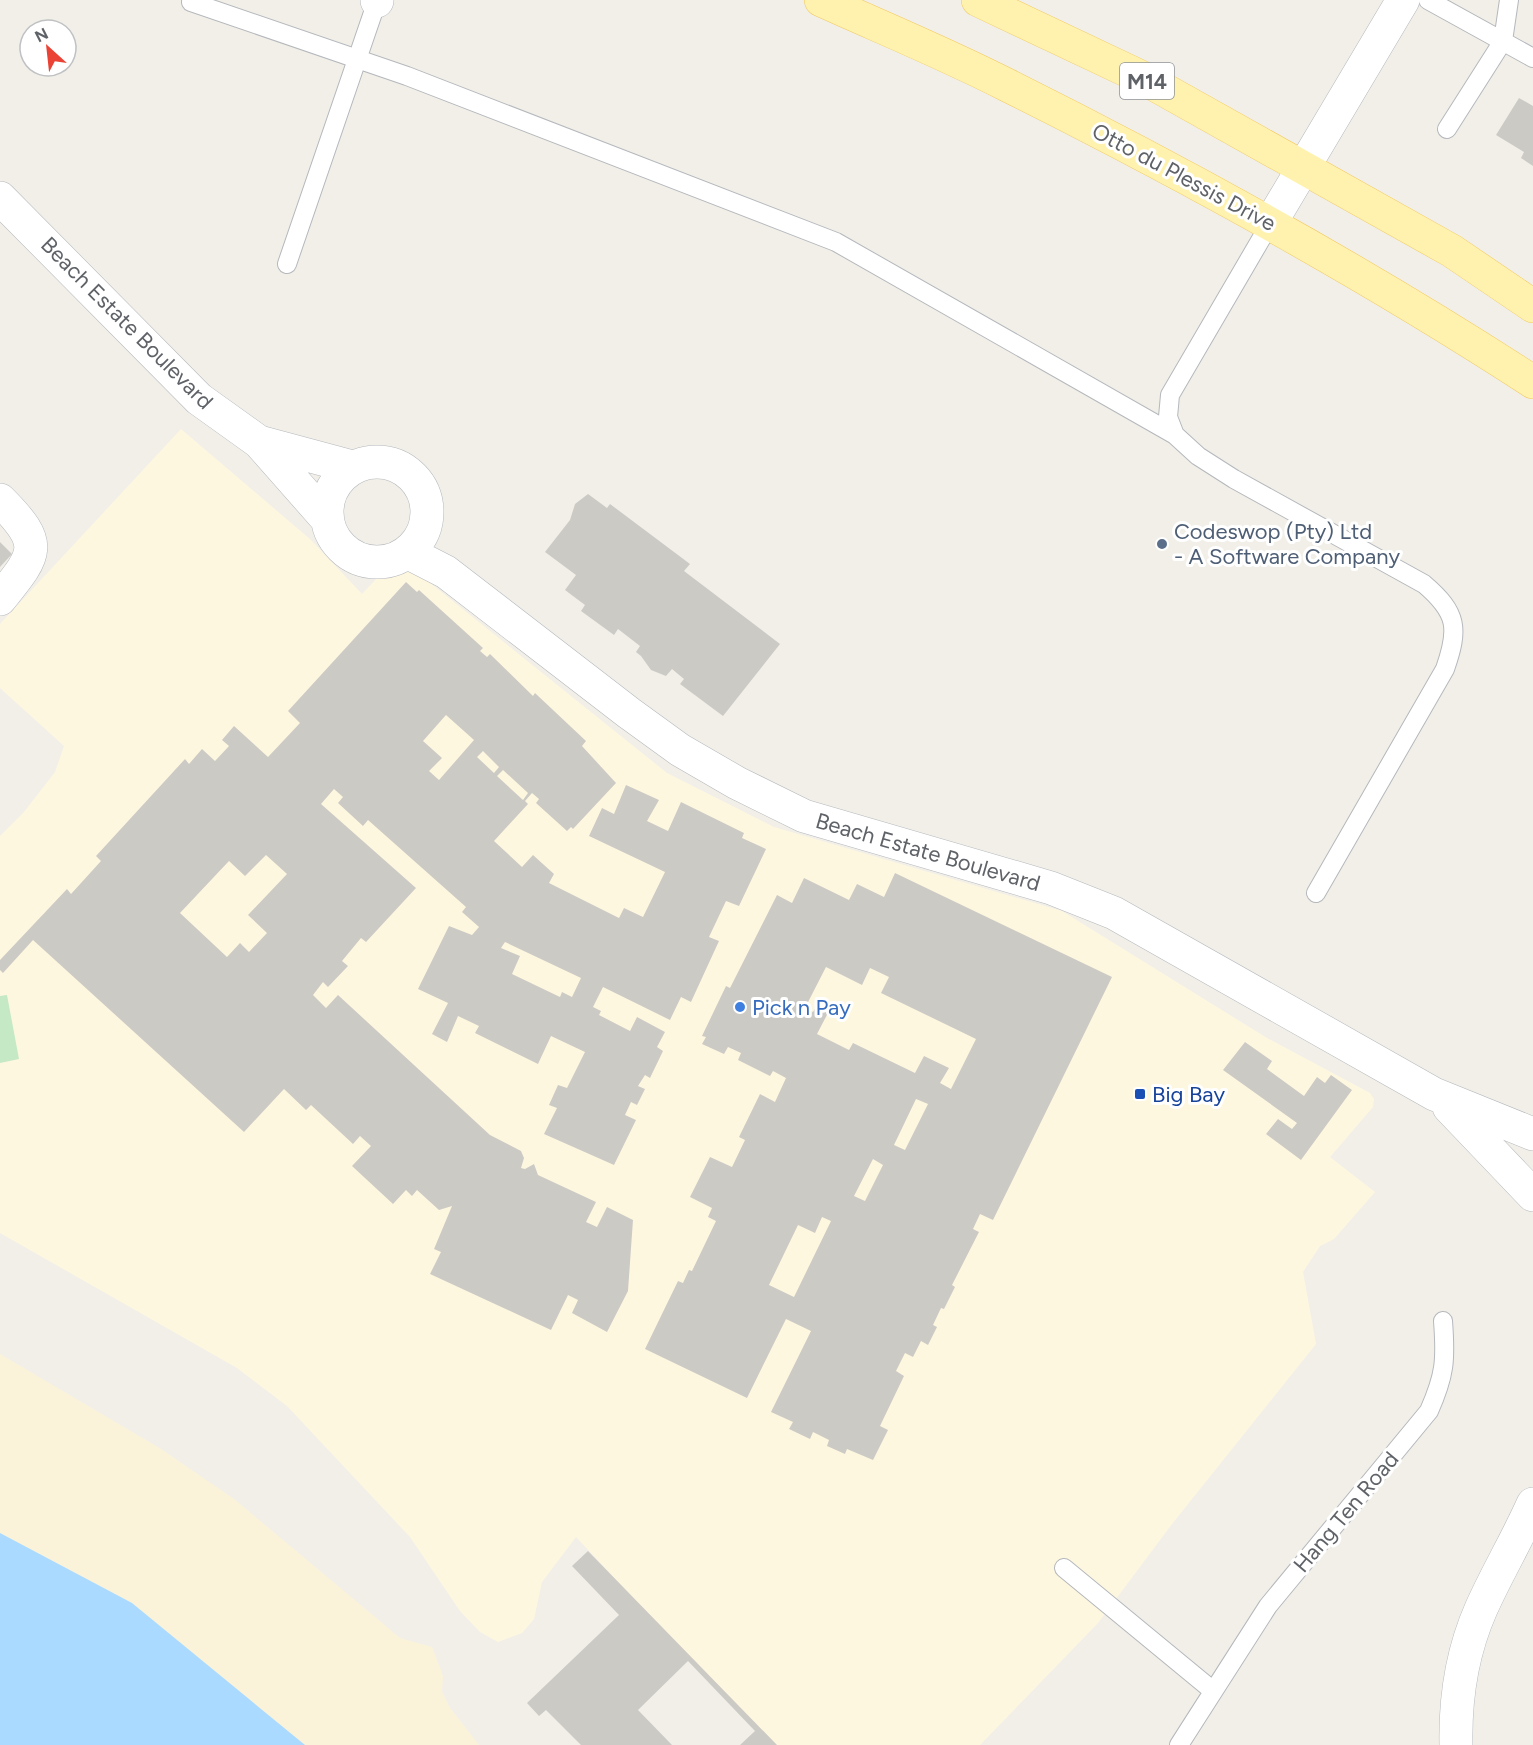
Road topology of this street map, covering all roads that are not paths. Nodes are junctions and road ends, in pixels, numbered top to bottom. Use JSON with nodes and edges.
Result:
{"nodes":[{"id":1,"x":820,"y":0,"type":"edge"},
{"id":2,"x":978,"y":0,"type":"edge"},
{"id":3,"x":1403,"y":0,"type":"edge"},
{"id":4,"x":1428,"y":0,"type":"edge"},
{"id":5,"x":1509,"y":0,"type":"edge"},
{"id":6,"x":377,"y":1,"type":"edge"},
{"id":7,"x":191,"y":2,"type":"dead end"},
{"id":8,"x":1503,"y":41,"type":"junction"},
{"id":9,"x":356,"y":58,"type":"junction"},
{"id":10,"x":1533,"y":58,"type":"edge"},
{"id":11,"x":1447,"y":129,"type":"dead end"},
{"id":12,"x":1304,"y":169,"type":"junction"},
{"id":13,"x":0,"y":198,"type":"edge"},
{"id":14,"x":1271,"y":222,"type":"junction"},
{"id":15,"x":287,"y":264,"type":"dead end"},
{"id":16,"x":1533,"y":306,"type":"edge"},
{"id":17,"x":1533,"y":382,"type":"edge"},
{"id":18,"x":1175,"y":435,"type":"junction"},
{"id":19,"x":259,"y":442,"type":"junction"},
{"id":20,"x":352,"y":467,"type":"junction"},
{"id":21,"x":0,"y":500,"type":"edge"},
{"id":22,"x":326,"y":518,"type":"junction"},
{"id":23,"x":416,"y":540,"type":"junction"},
{"id":24,"x":0,"y":599,"type":"edge"},
{"id":25,"x":1317,"y":893,"type":"dead end"},
{"id":26,"x":1434,"y":1094,"type":"junction"},
{"id":27,"x":1533,"y":1134,"type":"edge"},
{"id":28,"x":1533,"y":1195,"type":"edge"},
{"id":29,"x":1443,"y":1321,"type":"dead end"},
{"id":30,"x":1533,"y":1504,"type":"edge"},
{"id":31,"x":1526,"y":1527,"type":"edge"},
{"id":32,"x":1064,"y":1568,"type":"dead end"},
{"id":33,"x":1212,"y":1690,"type":"junction"},
{"id":34,"x":1179,"y":1745,"type":"edge"},
{"id":35,"x":1456,"y":1745,"type":"edge"}],
"edges":[{"from":1,"to":14,"type":"main road","name":"Otto du Plessis Drive"},
{"from":2,"to":12,"type":"main road","number":"M14"},
{"from":3,"to":12,"type":"street"},
{"from":4,"to":8,"type":"lane"},
{"from":5,"to":8,"type":"lane"},
{"from":6,"to":9,"type":"lane"},
{"from":7,"to":9,"type":"lane"},
{"from":8,"to":10,"type":"lane"},
{"from":8,"to":11,"type":"lane"},
{"from":9,"to":15,"type":"lane"},
{"from":9,"to":18,"type":"lane"},
{"from":12,"to":14,"type":"street"},
{"from":12,"to":16,"type":"main road","number":"M14"},
{"from":13,"to":19,"type":"street","name":"Beach Estate Boulevard"},
{"from":14,"to":17,"type":"main road","name":"Otto du Plessis Drive"},
{"from":14,"to":18,"type":"lane"},
{"from":18,"to":25,"type":"lane"},
{"from":19,"to":20,"type":"street","name":"Beach Estate Boulevard"},
{"from":19,"to":22,"type":"street","name":"Beach Estate Boulevard"},
{"from":20,"to":22,"type":"street"},
{"from":20,"to":23,"type":"street"},
{"from":21,"to":24,"type":"street"},
{"from":22,"to":23,"type":"street"},
{"from":23,"to":26,"type":"street","name":"Beach Estate Boulevard"},
{"from":26,"to":27,"type":"street","name":"Beach Estate Boulevard"},
{"from":26,"to":28,"type":"street","name":"Beach Estate Boulevard"},
{"from":29,"to":33,"type":"lane","name":"Hang Ten Road"},
{"from":30,"to":31,"type":"street"},
{"from":31,"to":35,"type":"street"},
{"from":32,"to":33,"type":"lane"},
{"from":33,"to":34,"type":"lane","name":"Hang Ten Road"}]}
